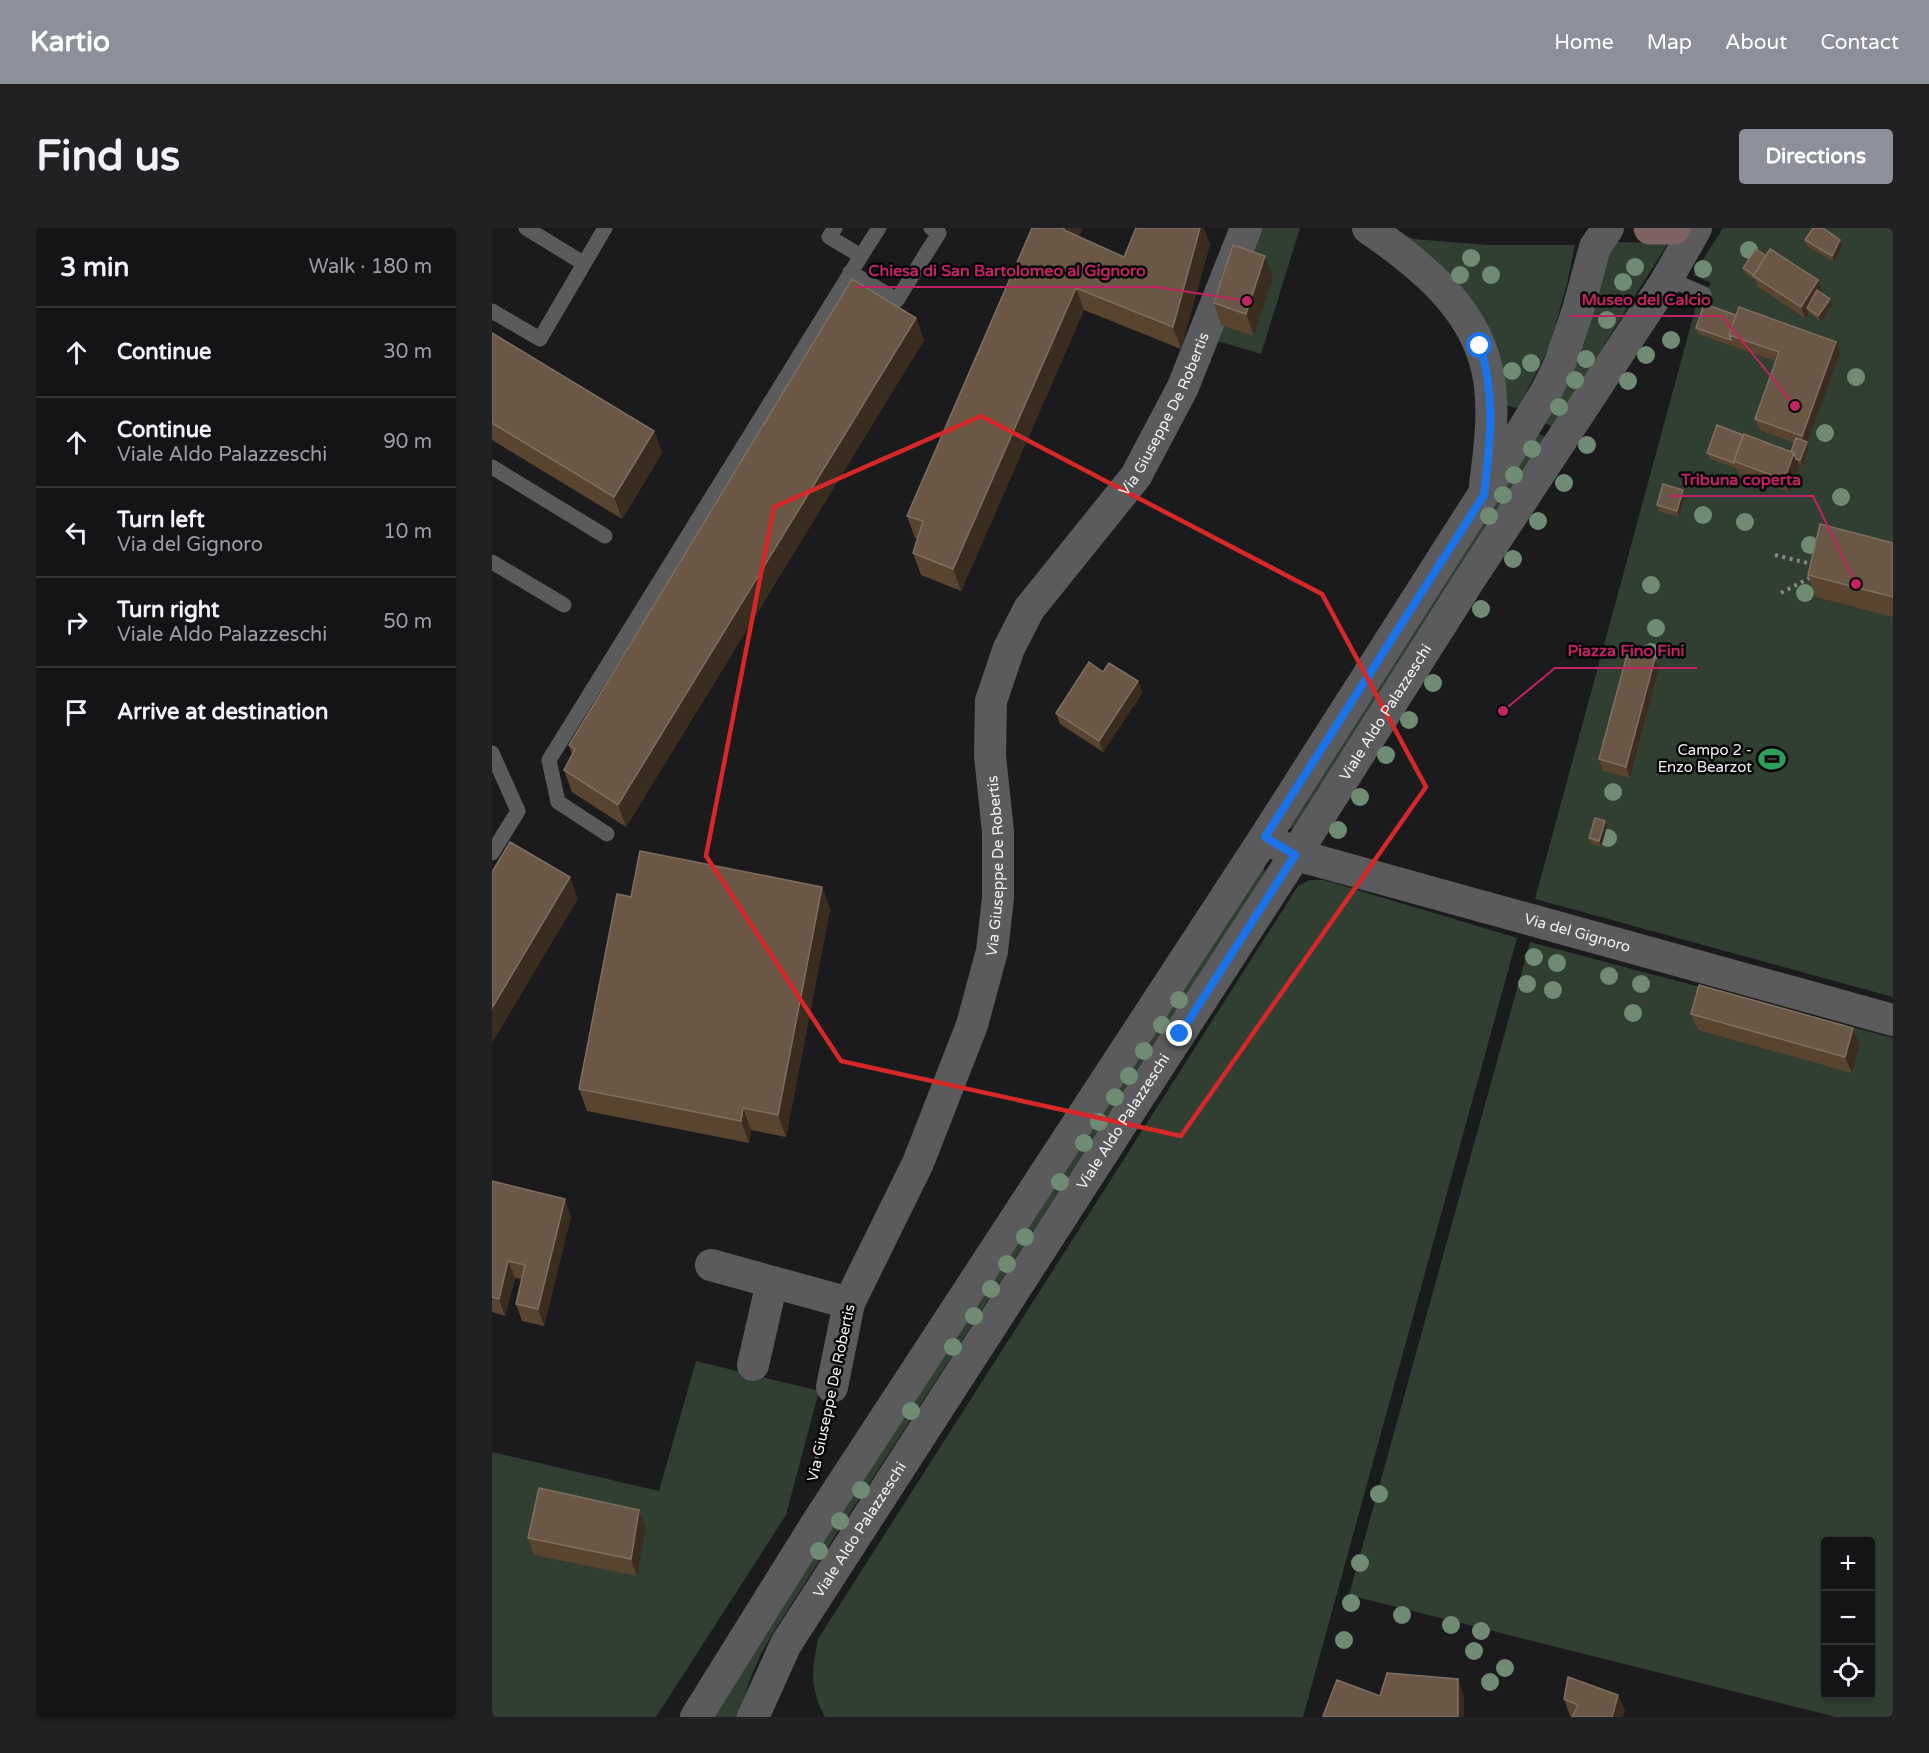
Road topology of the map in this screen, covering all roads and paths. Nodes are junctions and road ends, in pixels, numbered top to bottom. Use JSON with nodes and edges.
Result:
{"nodes":[{"id":1,"x":526,"y":228,"type":"edge"},
{"id":2,"x":605,"y":228,"type":"edge"},
{"id":3,"x":835,"y":228,"type":"edge"},
{"id":4,"x":879,"y":228,"type":"edge"},
{"id":5,"x":931,"y":228,"type":"edge"},
{"id":6,"x":1246,"y":228,"type":"edge"},
{"id":7,"x":1368,"y":228,"type":"edge"},
{"id":8,"x":1608,"y":228,"type":"edge"},
{"id":9,"x":1650,"y":228,"type":"edge"},
{"id":10,"x":1674,"y":228,"type":"edge"},
{"id":11,"x":1696,"y":228,"type":"edge"},
{"id":12,"x":861,"y":256,"type":"junction"},
{"id":13,"x":583,"y":263,"type":"junction"},
{"id":14,"x":850,"y":272,"type":"junction"},
{"id":15,"x":1667,"y":278,"type":"junction"},
{"id":16,"x":1704,"y":294,"type":"dead end"},
{"id":17,"x":492,"y":310,"type":"edge"},
{"id":18,"x":492,"y":467,"type":"edge"},
{"id":19,"x":1484,"y":495,"type":"junction"},
{"id":20,"x":605,"y":536,"type":"dead end"},
{"id":21,"x":1775,"y":555,"type":"dead end"},
{"id":22,"x":492,"y":562,"type":"edge"},
{"id":23,"x":1823,"y":567,"type":"edge"},
{"id":24,"x":1812,"y":577,"type":"edge"},
{"id":25,"x":1781,"y":593,"type":"dead end"},
{"id":26,"x":564,"y":605,"type":"dead end"},
{"id":27,"x":492,"y":753,"type":"edge"},
{"id":28,"x":607,"y":834,"type":"dead end"},
{"id":29,"x":1265,"y":837,"type":"junction"},
{"id":30,"x":492,"y":853,"type":"edge"},
{"id":31,"x":1295,"y":855,"type":"junction"},
{"id":32,"x":1893,"y":1020,"type":"edge"},
{"id":33,"x":711,"y":1265,"type":"dead end"},
{"id":34,"x":772,"y":1282,"type":"junction"},
{"id":35,"x":849,"y":1303,"type":"junction"},
{"id":36,"x":753,"y":1365,"type":"dead end"},
{"id":37,"x":832,"y":1387,"type":"joint"},
{"id":38,"x":814,"y":1474,"type":"dead end"},
{"id":39,"x":696,"y":1717,"type":"edge"},
{"id":40,"x":753,"y":1717,"type":"edge"}],
"edges":[{"from":1,"to":13,"type":"lane"},
{"from":2,"to":13,"type":"lane"},
{"from":3,"to":12,"type":"lane"},
{"from":4,"to":12,"type":"lane"},
{"from":5,"to":14,"type":"lane"},
{"from":6,"to":35,"type":"street","name":"Via Giuseppe De Robertis"},
{"from":7,"to":19,"type":"street"},
{"from":8,"to":19,"type":"street"},
{"from":9,"to":10,"type":"main road"},
{"from":11,"to":15,"type":"street","name":"Viale Aldo Palazzeschi"},
{"from":12,"to":14,"type":"lane"},
{"from":13,"to":17,"type":"lane"},
{"from":14,"to":28,"type":"lane"},
{"from":15,"to":16,"type":"lane"},
{"from":15,"to":31,"type":"street","name":"Viale Aldo Palazzeschi"},
{"from":18,"to":20,"type":"lane"},
{"from":19,"to":29,"type":"street"},
{"from":21,"to":23,"type":"path"},
{"from":22,"to":26,"type":"lane"},
{"from":24,"to":25,"type":"path"},
{"from":27,"to":30,"type":"lane"},
{"from":29,"to":31,"type":"street","name":"Via del Gignoro"},
{"from":29,"to":39,"type":"street"},
{"from":31,"to":32,"type":"street","name":"Via del Gignoro"},
{"from":31,"to":40,"type":"street","name":"Viale Aldo Palazzeschi"},
{"from":33,"to":34,"type":"street"},
{"from":34,"to":35,"type":"street"},
{"from":34,"to":36,"type":"street"},
{"from":35,"to":37,"type":"street","name":"Via Giuseppe De Robertis"},
{"from":37,"to":38,"type":"path","name":"Via Giuseppe De Robertis"}]}
